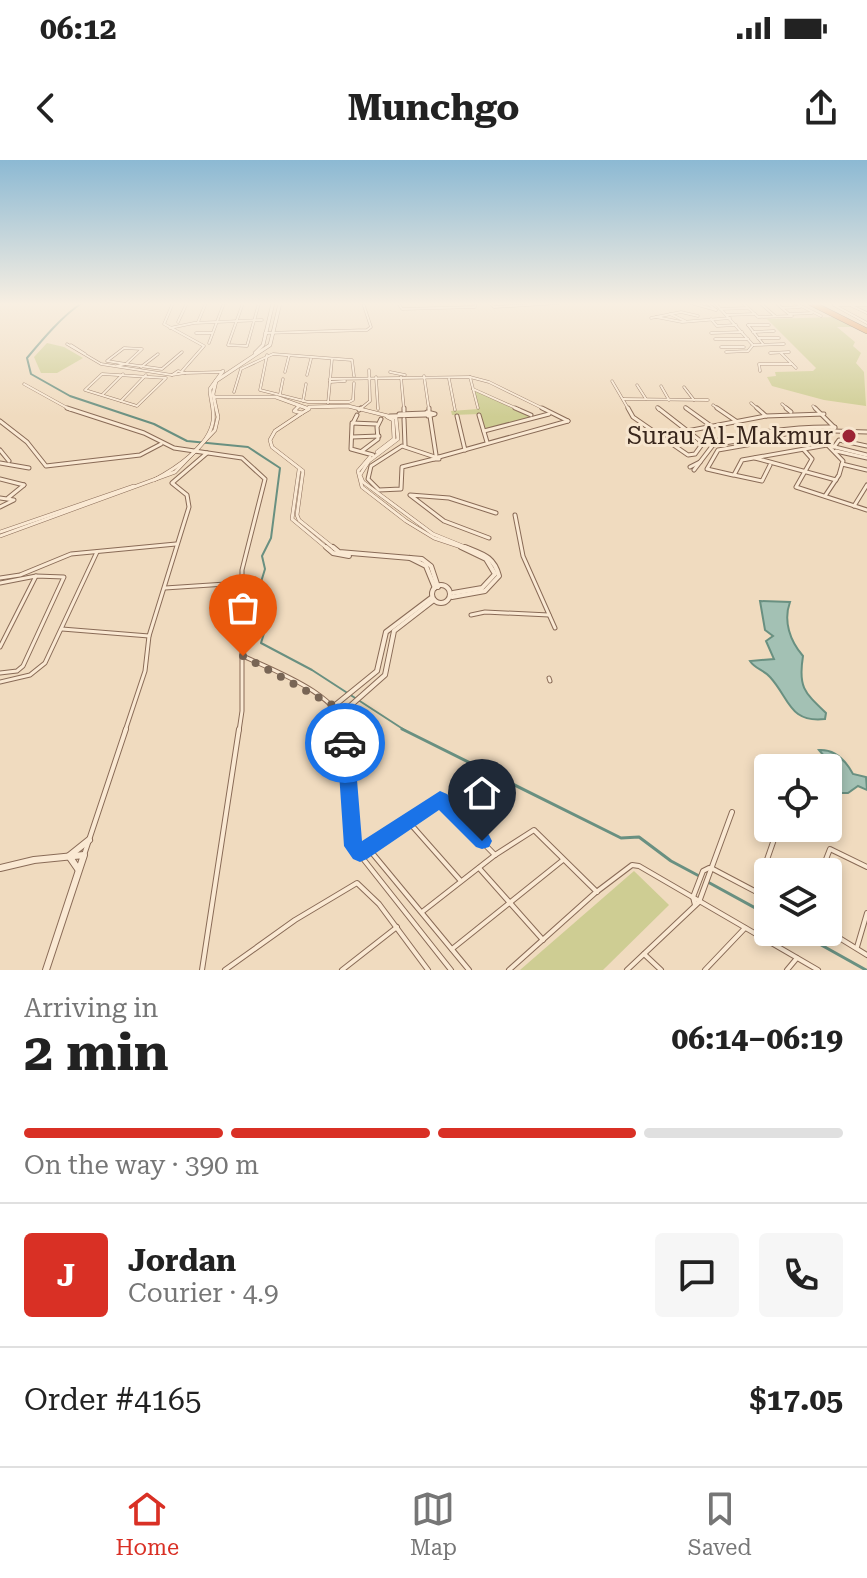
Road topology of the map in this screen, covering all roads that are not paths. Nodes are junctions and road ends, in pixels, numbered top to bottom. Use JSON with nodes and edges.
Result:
{"nodes":[{"id":1,"x":194,"y":341,"type":"edge"},
{"id":2,"x":203,"y":341,"type":"dead end"},
{"id":3,"x":210,"y":341,"type":"edge"},
{"id":4,"x":229,"y":341,"type":"edge"},
{"id":5,"x":248,"y":341,"type":"edge"},
{"id":6,"x":262,"y":341,"type":"edge"},
{"id":7,"x":270,"y":341,"type":"edge"},
{"id":8,"x":750,"y":341,"type":"edge"},
{"id":9,"x":759,"y":341,"type":"edge"},
{"id":10,"x":753,"y":345,"type":"junction"},
{"id":11,"x":763,"y":345,"type":"junction"},
{"id":12,"x":721,"y":347,"type":"dead end"},
{"id":13,"x":744,"y":347,"type":"dead end"},
{"id":14,"x":182,"y":352,"type":"dead end"},
{"id":15,"x":726,"y":352,"type":"dead end"},
{"id":16,"x":770,"y":353,"type":"dead end"},
{"id":17,"x":781,"y":353,"type":"junction"},
{"id":18,"x":158,"y":354,"type":"dead end"},
{"id":19,"x":289,"y":356,"type":"junction"},
{"id":20,"x":265,"y":357,"type":"junction"},
{"id":21,"x":311,"y":359,"type":"junction"},
{"id":22,"x":332,"y":359,"type":"junction"},
{"id":23,"x":792,"y":364,"type":"junction"},
{"id":24,"x":126,"y":366,"type":"junction"},
{"id":25,"x":141,"y":367,"type":"junction"},
{"id":26,"x":796,"y":368,"type":"dead end"},
{"id":27,"x":369,"y":370,"type":"dead end"},
{"id":28,"x":760,"y":371,"type":"dead end"},
{"id":29,"x":221,"y":372,"type":"junction"},
{"id":30,"x":285,"y":372,"type":"dead end"},
{"id":31,"x":390,"y":372,"type":"dead end"},
{"id":32,"x":184,"y":373,"type":"junction"},
{"id":33,"x":123,"y":374,"type":"junction"},
{"id":34,"x":137,"y":374,"type":"junction"},
{"id":35,"x":146,"y":374,"type":"junction"},
{"id":36,"x":173,"y":374,"type":"junction"},
{"id":37,"x":307,"y":375,"type":"dead end"},
{"id":38,"x":408,"y":376,"type":"junction"},
{"id":39,"x":424,"y":376,"type":"junction"},
{"id":40,"x":376,"y":377,"type":"junction"},
{"id":41,"x":401,"y":377,"type":"junction"},
{"id":42,"x":470,"y":377,"type":"junction"},
{"id":43,"x":283,"y":379,"type":"dead end"},
{"id":44,"x":369,"y":379,"type":"junction"},
{"id":45,"x":449,"y":379,"type":"junction"},
{"id":46,"x":330,"y":380,"type":"junction"},
{"id":47,"x":354,"y":380,"type":"junction"},
{"id":48,"x":212,"y":381,"type":"junction"},
{"id":49,"x":612,"y":381,"type":"dead end"},
{"id":50,"x":24,"y":384,"type":"dead end"},
{"id":51,"x":306,"y":384,"type":"dead end"},
{"id":52,"x":637,"y":385,"type":"dead end"},
{"id":53,"x":661,"y":386,"type":"dead end"},
{"id":54,"x":684,"y":387,"type":"dead end"},
{"id":55,"x":473,"y":389,"type":"junction"},
{"id":56,"x":234,"y":392,"type":"dead end"},
{"id":57,"x":280,"y":394,"type":"junction"},
{"id":58,"x":102,"y":395,"type":"junction"},
{"id":59,"x":222,"y":397,"type":"junction"},
{"id":60,"x":214,"y":398,"type":"junction"},
{"id":61,"x":208,"y":399,"type":"junction"},
{"id":62,"x":623,"y":399,"type":"junction"},
{"id":63,"x":647,"y":399,"type":"junction"},
{"id":64,"x":669,"y":400,"type":"junction"},
{"id":65,"x":694,"y":400,"type":"junction"},
{"id":66,"x":708,"y":400,"type":"dead end"},
{"id":67,"x":120,"y":401,"type":"junction"},
{"id":68,"x":303,"y":401,"type":"junction"},
{"id":69,"x":328,"y":403,"type":"junction"},
{"id":70,"x":751,"y":403,"type":"dead end"},
{"id":71,"x":782,"y":404,"type":"dead end"},
{"id":72,"x":713,"y":405,"type":"dead end"},
{"id":73,"x":299,"y":406,"type":"junction"},
{"id":74,"x":813,"y":406,"type":"dead end"},
{"id":75,"x":657,"y":407,"type":"dead end"},
{"id":76,"x":685,"y":407,"type":"dead end"},
{"id":77,"x":309,"y":408,"type":"junction"},
{"id":78,"x":478,"y":408,"type":"dead end"},
{"id":79,"x":378,"y":409,"type":"dead end"},
{"id":80,"x":455,"y":410,"type":"dead end"},
{"id":81,"x":297,"y":411,"type":"junction"},
{"id":82,"x":359,"y":411,"type":"junction"},
{"id":83,"x":404,"y":411,"type":"dead end"},
{"id":84,"x":793,"y":413,"type":"junction"},
{"id":85,"x":428,"y":414,"type":"junction"},
{"id":86,"x":549,"y":414,"type":"dead end"},
{"id":87,"x":824,"y":414,"type":"junction"},
{"id":88,"x":479,"y":415,"type":"dead end"},
{"id":89,"x":531,"y":415,"type":"dead end"},
{"id":90,"x":386,"y":416,"type":"junction"},
{"id":91,"x":457,"y":416,"type":"dead end"},
{"id":92,"x":766,"y":416,"type":"junction"},
{"id":93,"x":400,"y":418,"type":"junction"},
{"id":94,"x":0,"y":421,"type":"edge"},
{"id":95,"x":737,"y":421,"type":"junction"},
{"id":96,"x":352,"y":423,"type":"junction"},
{"id":97,"x":378,"y":424,"type":"junction"},
{"id":98,"x":712,"y":426,"type":"junction"},
{"id":99,"x":837,"y":429,"type":"junction"},
{"id":100,"x":484,"y":431,"type":"junction"},
{"id":101,"x":687,"y":431,"type":"junction"},
{"id":102,"x":814,"y":431,"type":"junction"},
{"id":103,"x":867,"y":432,"type":"edge"},
{"id":104,"x":379,"y":436,"type":"junction"},
{"id":105,"x":352,"y":437,"type":"junction"},
{"id":106,"x":207,"y":439,"type":"junction"},
{"id":107,"x":162,"y":443,"type":"junction"},
{"id":108,"x":703,"y":443,"type":"junction"},
{"id":109,"x":488,"y":444,"type":"junction"},
{"id":110,"x":827,"y":445,"type":"junction"},
{"id":111,"x":403,"y":446,"type":"junction"},
{"id":112,"x":867,"y":446,"type":"edge"},
{"id":113,"x":803,"y":448,"type":"junction"},
{"id":114,"x":833,"y":449,"type":"junction"},
{"id":115,"x":0,"y":450,"type":"edge"},
{"id":116,"x":465,"y":450,"type":"junction"},
{"id":117,"x":200,"y":451,"type":"junction"},
{"id":118,"x":362,"y":451,"type":"junction"},
{"id":119,"x":373,"y":455,"type":"junction"},
{"id":120,"x":436,"y":456,"type":"junction"},
{"id":121,"x":867,"y":456,"type":"edge"},
{"id":122,"x":755,"y":458,"type":"junction"},
{"id":123,"x":9,"y":461,"type":"dead end"},
{"id":124,"x":0,"y":463,"type":"edge"},
{"id":125,"x":842,"y":464,"type":"junction"},
{"id":126,"x":770,"y":465,"type":"junction"},
{"id":127,"x":29,"y":468,"type":"dead end"},
{"id":128,"x":692,"y":468,"type":"dead end"},
{"id":129,"x":867,"y":470,"type":"edge"},
{"id":130,"x":806,"y":472,"type":"junction"},
{"id":131,"x":734,"y":475,"type":"junction"},
{"id":132,"x":0,"y":479,"type":"edge"},
{"id":133,"x":836,"y":480,"type":"junction"},
{"id":134,"x":867,"y":485,"type":"edge"},
{"id":135,"x":825,"y":496,"type":"junction"},
{"id":136,"x":0,"y":498,"type":"edge"},
{"id":137,"x":8,"y":498,"type":"junction"},
{"id":138,"x":854,"y":506,"type":"junction"},
{"id":139,"x":0,"y":507,"type":"edge"},
{"id":140,"x":867,"y":510,"type":"edge"},
{"id":141,"x":496,"y":513,"type":"dead end"},
{"id":142,"x":515,"y":515,"type":"dead end"},
{"id":143,"x":1,"y":532,"type":"edge"},
{"id":144,"x":489,"y":538,"type":"dead end"},
{"id":145,"x":176,"y":544,"type":"junction"},
{"id":146,"x":97,"y":552,"type":"junction"},
{"id":147,"x":36,"y":576,"type":"junction"},
{"id":148,"x":1,"y":583,"type":"edge"},
{"id":149,"x":241,"y":583,"type":"junction"},
{"id":150,"x":436,"y":587,"type":"junction"},
{"id":151,"x":163,"y":588,"type":"junction"},
{"id":152,"x":452,"y":595,"type":"junction"},
{"id":153,"x":432,"y":599,"type":"junction"},
{"id":154,"x":471,"y":615,"type":"dead end"},
{"id":155,"x":549,"y":615,"type":"junction"},
{"id":156,"x":555,"y":628,"type":"dead end"},
{"id":157,"x":62,"y":629,"type":"junction"},
{"id":158,"x":149,"y":636,"type":"junction"},
{"id":159,"x":0,"y":647,"type":"edge"},
{"id":160,"x":243,"y":656,"type":"junction"},
{"id":161,"x":0,"y":673,"type":"edge"},
{"id":162,"x":0,"y":682,"type":"edge"},
{"id":163,"x":346,"y":703,"type":"junction"},
{"id":164,"x":334,"y":706,"type":"junction"},
{"id":165,"x":341,"y":714,"type":"junction"},
{"id":166,"x":732,"y":812,"type":"dead end"},
{"id":167,"x":407,"y":820,"type":"junction"},
{"id":168,"x":89,"y":840,"type":"junction"},
{"id":169,"x":368,"y":848,"type":"junction"},
{"id":170,"x":360,"y":853,"type":"junction"},
{"id":171,"x":84,"y":855,"type":"junction"},
{"id":172,"x":495,"y":855,"type":"junction"},
{"id":173,"x":69,"y":856,"type":"junction"},
{"id":174,"x":825,"y":858,"type":"edge"},
{"id":175,"x":563,"y":860,"type":"junction"},
{"id":176,"x":867,"y":867,"type":"edge"},
{"id":177,"x":0,"y":868,"type":"edge"},
{"id":178,"x":479,"y":868,"type":"junction"},
{"id":179,"x":79,"y":870,"type":"junction"},
{"id":180,"x":708,"y":870,"type":"junction"},
{"id":181,"x":461,"y":881,"type":"junction"},
{"id":182,"x":754,"y":890,"type":"edge"},
{"id":183,"x":597,"y":892,"type":"junction"},
{"id":184,"x":694,"y":894,"type":"junction"},
{"id":185,"x":699,"y":901,"type":"junction"},
{"id":186,"x":510,"y":903,"type":"junction"},
{"id":187,"x":422,"y":912,"type":"junction"},
{"id":188,"x":867,"y":913,"type":"edge"},
{"id":189,"x":397,"y":927,"type":"junction"},
{"id":190,"x":745,"y":928,"type":"junction"},
{"id":191,"x":865,"y":932,"type":"edge"},
{"id":192,"x":842,"y":939,"type":"edge"},
{"id":193,"x":543,"y":940,"type":"junction"},
{"id":194,"x":857,"y":947,"type":"junction"},
{"id":195,"x":452,"y":949,"type":"junction"},
{"id":196,"x":644,"y":954,"type":"junction"},
{"id":197,"x":867,"y":955,"type":"edge"},
{"id":198,"x":797,"y":958,"type":"junction"},
{"id":199,"x":46,"y":970,"type":"edge"},
{"id":200,"x":202,"y":970,"type":"edge"},
{"id":201,"x":225,"y":970,"type":"edge"},
{"id":202,"x":342,"y":970,"type":"edge"},
{"id":203,"x":428,"y":970,"type":"edge"},
{"id":204,"x":451,"y":970,"type":"edge"},
{"id":205,"x":469,"y":970,"type":"edge"},
{"id":206,"x":509,"y":970,"type":"edge"},
{"id":207,"x":627,"y":970,"type":"edge"},
{"id":208,"x":661,"y":970,"type":"edge"},
{"id":209,"x":705,"y":970,"type":"edge"},
{"id":210,"x":787,"y":970,"type":"edge"},
{"id":211,"x":818,"y":970,"type":"edge"}],
"edges":[{"from":1,"to":32,"type":"street"},
{"from":2,"to":3,"type":"street"},
{"from":4,"to":5,"type":"street"},
{"from":6,"to":29,"type":"street"},
{"from":7,"to":60,"type":"street"},
{"from":8,"to":10,"type":"street"},
{"from":9,"to":11,"type":"street"},
{"from":10,"to":11,"type":"street"},
{"from":10,"to":15,"type":"street"},
{"from":11,"to":17,"type":"street"},
{"from":12,"to":13,"type":"street"},
{"from":14,"to":25,"type":"street"},
{"from":16,"to":17,"type":"street"},
{"from":17,"to":23,"type":"street"},
{"from":18,"to":25,"type":"street"},
{"from":19,"to":20,"type":"street"},
{"from":19,"to":21,"type":"street"},
{"from":19,"to":30,"type":"street"},
{"from":20,"to":56,"type":"street"},
{"from":20,"to":57,"type":"street"},
{"from":21,"to":22,"type":"street"},
{"from":21,"to":37,"type":"street"},
{"from":22,"to":46,"type":"street"},
{"from":22,"to":47,"type":"street"},
{"from":23,"to":26,"type":"street"},
{"from":23,"to":28,"type":"street"},
{"from":24,"to":24,"type":"street"},
{"from":24,"to":25,"type":"street"},
{"from":24,"to":34,"type":"street"},
{"from":24,"to":36,"type":"street"},
{"from":27,"to":44,"type":"street"},
{"from":29,"to":32,"type":"street"},
{"from":29,"to":48,"type":"street"},
{"from":31,"to":38,"type":"street"},
{"from":32,"to":36,"type":"street"},
{"from":32,"to":48,"type":"street"},
{"from":33,"to":34,"type":"street"},
{"from":33,"to":58,"type":"street"},
{"from":33,"to":58,"type":"street"},
{"from":34,"to":35,"type":"street"},
{"from":35,"to":36,"type":"street"},
{"from":35,"to":67,"type":"street"},
{"from":35,"to":67,"type":"street"},
{"from":38,"to":39,"type":"street"},
{"from":38,"to":41,"type":"street"},
{"from":39,"to":45,"type":"street"},
{"from":39,"to":85,"type":"street"},
{"from":40,"to":41,"type":"street"},
{"from":40,"to":44,"type":"street"},
{"from":40,"to":79,"type":"street"},
{"from":41,"to":83,"type":"street"},
{"from":42,"to":45,"type":"street"},
{"from":42,"to":55,"type":"street"},
{"from":42,"to":109,"type":"street"},
{"from":43,"to":57,"type":"street"},
{"from":44,"to":47,"type":"street"},
{"from":44,"to":82,"type":"street"},
{"from":45,"to":80,"type":"street"},
{"from":46,"to":47,"type":"street"},
{"from":46,"to":69,"type":"street"},
{"from":47,"to":69,"type":"street"},
{"from":48,"to":61,"type":"street"},
{"from":49,"to":62,"type":"street"},
{"from":50,"to":107,"type":"street"},
{"from":51,"to":68,"type":"street"},
{"from":52,"to":63,"type":"street"},
{"from":53,"to":64,"type":"street"},
{"from":54,"to":65,"type":"street"},
{"from":55,"to":78,"type":"street"},
{"from":55,"to":89,"type":"street"},
{"from":57,"to":68,"type":"street"},
{"from":58,"to":67,"type":"street"},
{"from":59,"to":60,"type":"street"},
{"from":59,"to":60,"type":"street"},
{"from":59,"to":73,"type":"street"},
{"from":59,"to":81,"type":"street"},
{"from":60,"to":61,"type":"street"},
{"from":60,"to":106,"type":"street"},
{"from":61,"to":106,"type":"street"},
{"from":62,"to":63,"type":"street"},
{"from":62,"to":108,"type":"street"},
{"from":63,"to":64,"type":"street"},
{"from":64,"to":65,"type":"street"},
{"from":65,"to":66,"type":"street"},
{"from":68,"to":69,"type":"street"},
{"from":70,"to":92,"type":"street"},
{"from":71,"to":84,"type":"street"},
{"from":72,"to":95,"type":"street"},
{"from":73,"to":77,"type":"street"},
{"from":73,"to":81,"type":"street"},
{"from":74,"to":87,"type":"street"},
{"from":75,"to":101,"type":"street"},
{"from":76,"to":98,"type":"street"},
{"from":77,"to":81,"type":"street"},
{"from":77,"to":82,"type":"street"},
{"from":81,"to":150,"type":"street"},
{"from":82,"to":90,"type":"street"},
{"from":82,"to":96,"type":"street"},
{"from":84,"to":87,"type":"street"},
{"from":84,"to":92,"type":"street"},
{"from":85,"to":90,"type":"street"},
{"from":85,"to":93,"type":"street"},
{"from":85,"to":120,"type":"street"},
{"from":86,"to":100,"type":"street"},
{"from":87,"to":99,"type":"street"},
{"from":88,"to":100,"type":"street"},
{"from":90,"to":93,"type":"street"},
{"from":90,"to":97,"type":"street"},
{"from":90,"to":119,"type":"street"},
{"from":91,"to":116,"type":"street"},
{"from":92,"to":95,"type":"street"},
{"from":93,"to":111,"type":"street"},
{"from":93,"to":152,"type":"street"},
{"from":94,"to":107,"type":"street"},
{"from":95,"to":98,"type":"street"},
{"from":96,"to":97,"type":"street"},
{"from":96,"to":105,"type":"street"},
{"from":97,"to":104,"type":"street"},
{"from":98,"to":101,"type":"street"},
{"from":99,"to":102,"type":"street"},
{"from":99,"to":103,"type":"street"},
{"from":99,"to":108,"type":"street"},
{"from":100,"to":109,"type":"street"},
{"from":101,"to":108,"type":"street"},
{"from":102,"to":110,"type":"street"},
{"from":102,"to":128,"type":"street"},
{"from":102,"to":131,"type":"street"},
{"from":104,"to":105,"type":"street"},
{"from":104,"to":118,"type":"street"},
{"from":105,"to":118,"type":"street"},
{"from":106,"to":117,"type":"street"},
{"from":107,"to":117,"type":"street"},
{"from":109,"to":116,"type":"street"},
{"from":110,"to":113,"type":"street"},
{"from":110,"to":114,"type":"street"},
{"from":111,"to":120,"type":"street"},
{"from":111,"to":120,"type":"street"},
{"from":112,"to":114,"type":"street"},
{"from":113,"to":122,"type":"street"},
{"from":113,"to":130,"type":"street"},
{"from":114,"to":121,"type":"street"},
{"from":114,"to":125,"type":"street"},
{"from":115,"to":123,"type":"street"},
{"from":116,"to":120,"type":"street"},
{"from":117,"to":143,"type":"street"},
{"from":117,"to":143,"type":"street"},
{"from":117,"to":145,"type":"street"},
{"from":117,"to":149,"type":"street"},
{"from":118,"to":119,"type":"street"},
{"from":119,"to":152,"type":"street"},
{"from":122,"to":126,"type":"street"},
{"from":122,"to":131,"type":"street"},
{"from":124,"to":127,"type":"street"},
{"from":125,"to":129,"type":"street"},
{"from":125,"to":133,"type":"street"},
{"from":126,"to":130,"type":"street"},
{"from":126,"to":131,"type":"street"},
{"from":130,"to":133,"type":"street"},
{"from":130,"to":135,"type":"street"},
{"from":132,"to":137,"type":"street"},
{"from":133,"to":135,"type":"street"},
{"from":134,"to":138,"type":"street"},
{"from":135,"to":138,"type":"street"},
{"from":136,"to":137,"type":"street"},
{"from":137,"to":139,"type":"street"},
{"from":138,"to":140,"type":"street"},
{"from":141,"to":144,"type":"street"},
{"from":142,"to":155,"type":"street"},
{"from":145,"to":146,"type":"street"},
{"from":145,"to":151,"type":"street"},
{"from":146,"to":148,"type":"street"},
{"from":146,"to":157,"type":"street"},
{"from":147,"to":148,"type":"street"},
{"from":147,"to":159,"type":"street"},
{"from":147,"to":161,"type":"street"},
{"from":149,"to":151,"type":"street"},
{"from":149,"to":160,"type":"street"},
{"from":150,"to":152,"type":"street"},
{"from":150,"to":153,"type":"street"},
{"from":151,"to":158,"type":"street"},
{"from":152,"to":153,"type":"street"},
{"from":153,"to":163,"type":"street"},
{"from":154,"to":155,"type":"street"},
{"from":155,"to":156,"type":"street"},
{"from":157,"to":158,"type":"street"},
{"from":157,"to":162,"type":"street"},
{"from":158,"to":168,"type":"street"},
{"from":160,"to":164,"type":"street"},
{"from":160,"to":200,"type":"street"},
{"from":163,"to":164,"type":"street"},
{"from":163,"to":165,"type":"street"},
{"from":164,"to":165,"type":"street"},
{"from":165,"to":170,"type":"street"},
{"from":166,"to":180,"type":"street"},
{"from":167,"to":169,"type":"street"},
{"from":167,"to":172,"type":"street"},
{"from":167,"to":181,"type":"street"},
{"from":168,"to":171,"type":"street"},
{"from":168,"to":173,"type":"street"},
{"from":169,"to":170,"type":"street"},
{"from":169,"to":187,"type":"street"},
{"from":170,"to":204,"type":"street"},
{"from":171,"to":173,"type":"street"},
{"from":171,"to":179,"type":"street"},
{"from":172,"to":175,"type":"street"},
{"from":172,"to":178,"type":"street"},
{"from":173,"to":177,"type":"street"},
{"from":173,"to":179,"type":"street"},
{"from":174,"to":176,"type":"street"},
{"from":175,"to":183,"type":"street"},
{"from":175,"to":186,"type":"street"},
{"from":178,"to":181,"type":"street"},
{"from":178,"to":186,"type":"street"},
{"from":179,"to":199,"type":"street"},
{"from":180,"to":182,"type":"street"},
{"from":180,"to":184,"type":"street"},
{"from":180,"to":185,"type":"street"},
{"from":181,"to":187,"type":"street"},
{"from":183,"to":184,"type":"street"},
{"from":183,"to":193,"type":"street"},
{"from":184,"to":185,"type":"street"},
{"from":185,"to":190,"type":"street"},
{"from":185,"to":196,"type":"street"},
{"from":186,"to":193,"type":"street"},
{"from":186,"to":195,"type":"street"},
{"from":187,"to":195,"type":"street"},
{"from":188,"to":191,"type":"street"},
{"from":189,"to":201,"type":"street"},
{"from":189,"to":202,"type":"street"},
{"from":189,"to":203,"type":"street"},
{"from":190,"to":198,"type":"street"},
{"from":190,"to":209,"type":"street"},
{"from":191,"to":194,"type":"street"},
{"from":192,"to":194,"type":"street"},
{"from":193,"to":206,"type":"street"},
{"from":194,"to":197,"type":"street"},
{"from":195,"to":205,"type":"street"},
{"from":196,"to":207,"type":"street"},
{"from":196,"to":208,"type":"street"},
{"from":198,"to":210,"type":"street"},
{"from":198,"to":211,"type":"street"}]}
